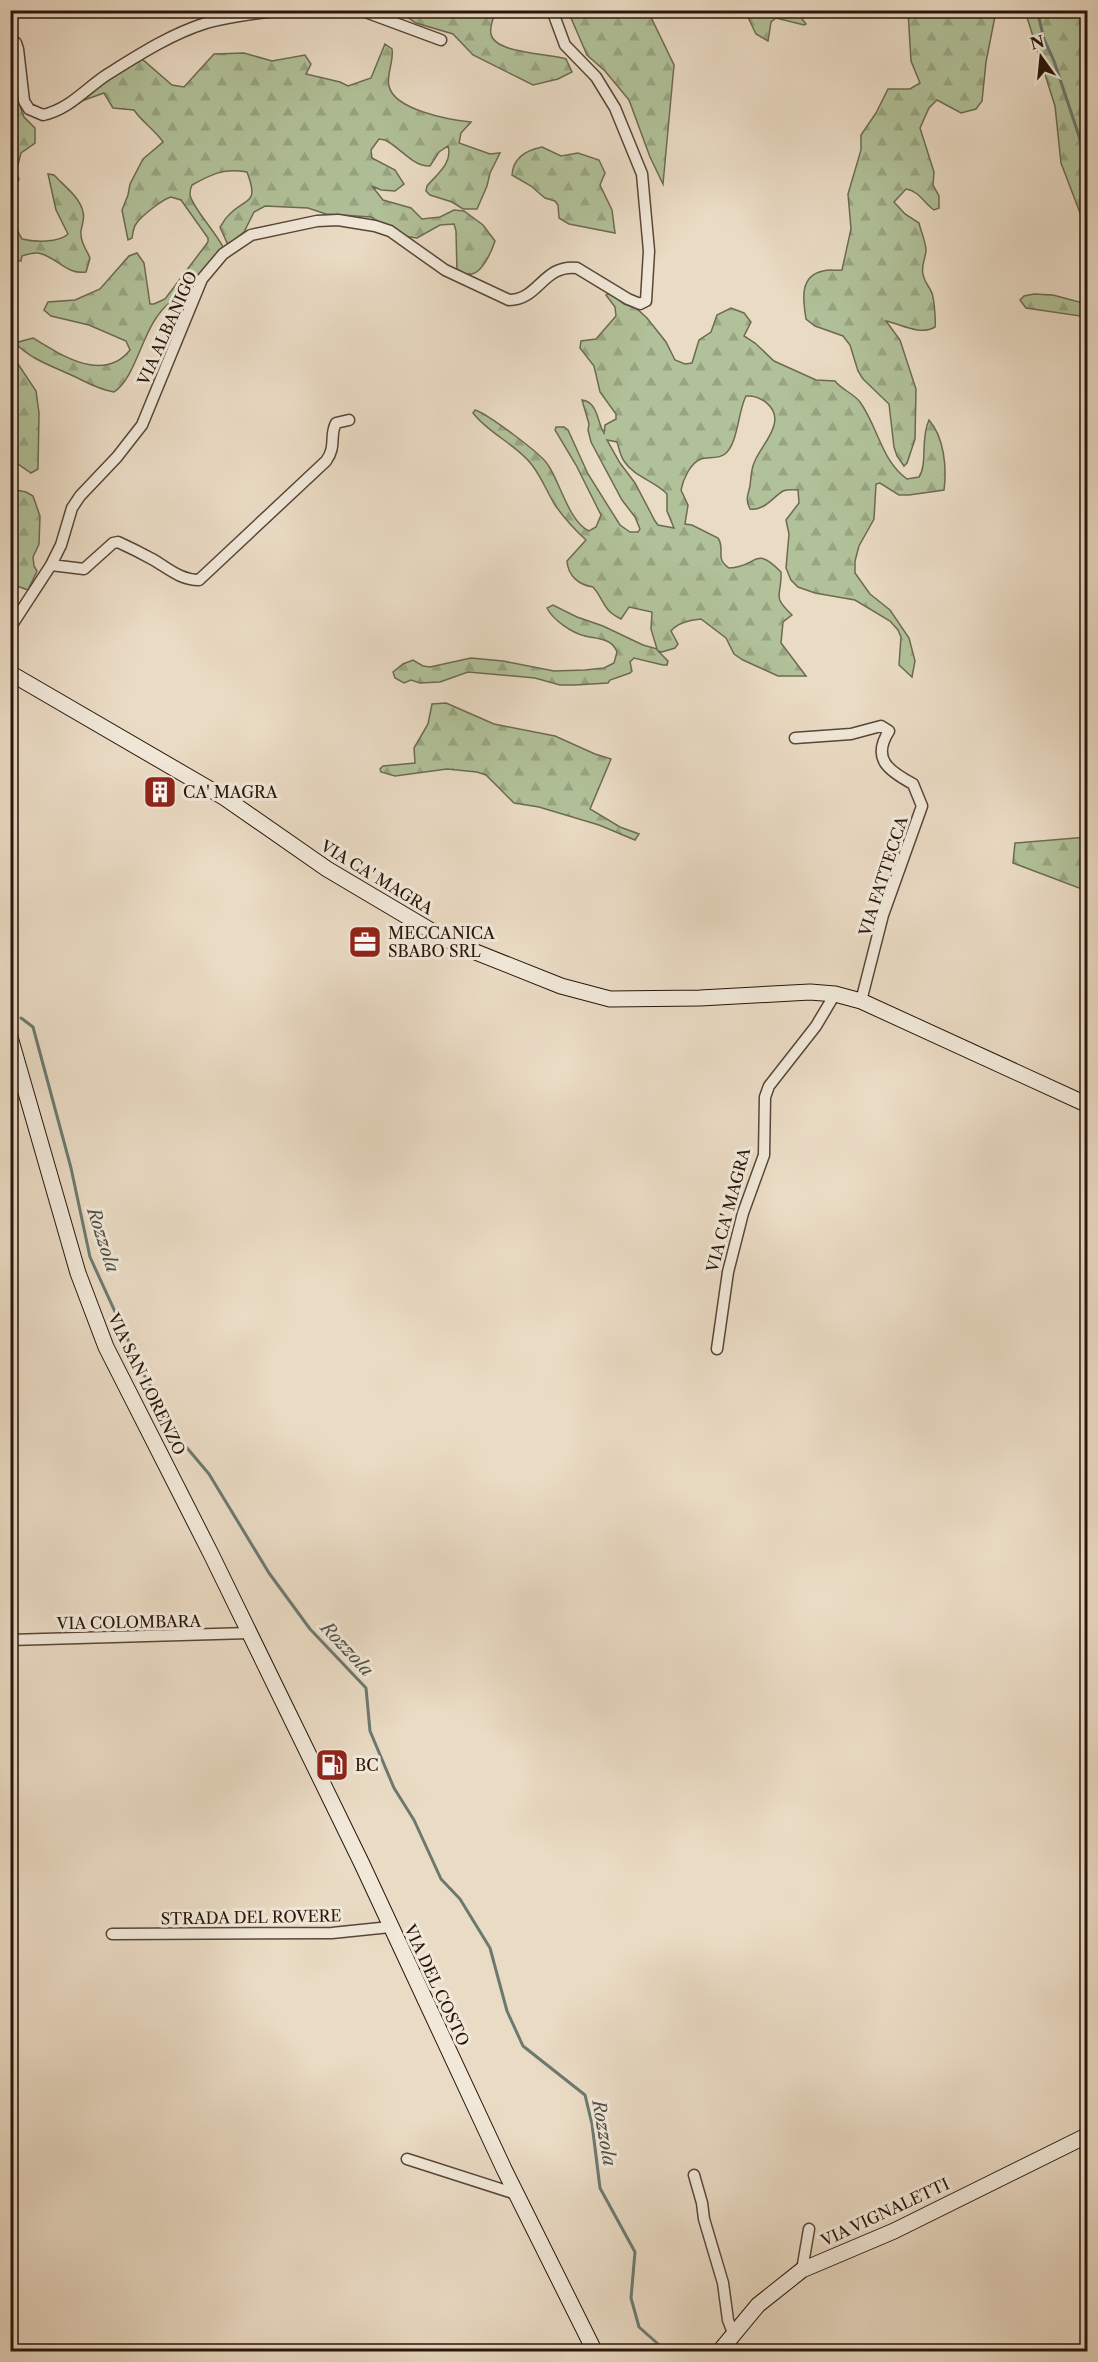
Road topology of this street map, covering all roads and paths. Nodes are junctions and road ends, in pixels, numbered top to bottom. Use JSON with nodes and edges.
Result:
{"nodes":[{"id":1,"x":284,"y":10,"type":"edge"},
{"id":2,"x":360,"y":10,"type":"edge"},
{"id":3,"x":552,"y":10,"type":"edge"},
{"id":4,"x":10,"y":39,"type":"edge"},
{"id":5,"x":441,"y":40,"type":"dead end"},
{"id":6,"x":349,"y":420,"type":"dead end"},
{"id":7,"x":51,"y":565,"type":"junction"},
{"id":8,"x":10,"y":628,"type":"edge"},
{"id":9,"x":10,"y":673,"type":"edge"},
{"id":10,"x":795,"y":738,"type":"dead end"},
{"id":11,"x":835,"y":994,"type":"junction"},
{"id":12,"x":861,"y":1001,"type":"junction"},
{"id":13,"x":10,"y":1036,"type":"edge"},
{"id":14,"x":1088,"y":1105,"type":"edge"},
{"id":15,"x":717,"y":1349,"type":"dead end"},
{"id":16,"x":249,"y":1633,"type":"junction"},
{"id":17,"x":10,"y":1640,"type":"edge"},
{"id":18,"x":390,"y":1927,"type":"junction"},
{"id":19,"x":112,"y":1934,"type":"dead end"},
{"id":20,"x":1088,"y":2135,"type":"edge"},
{"id":21,"x":407,"y":2159,"type":"dead end"},
{"id":22,"x":694,"y":2175,"type":"dead end"},
{"id":23,"x":516,"y":2194,"type":"junction"},
{"id":24,"x":809,"y":2229,"type":"dead end"},
{"id":25,"x":802,"y":2270,"type":"junction"},
{"id":26,"x":733,"y":2333,"type":"junction"},
{"id":27,"x":595,"y":2352,"type":"edge"},
{"id":28,"x":719,"y":2352,"type":"edge"}],
"edges":[{"from":1,"to":4,"type":"street"},
{"from":2,"to":5,"type":"street"},
{"from":3,"to":7,"type":"street","name":"VIA ALBANIGO"},
{"from":6,"to":7,"type":"street"},
{"from":7,"to":8,"type":"street","name":"VIA ALBANIGO"},
{"from":9,"to":11,"type":"street","name":"VIA CA' MAGRA"},
{"from":10,"to":12,"type":"street","name":"VIA FATTECCA"},
{"from":11,"to":12,"type":"street","name":"VIA CA' MAGRA"},
{"from":11,"to":15,"type":"street","name":"VIA CA' MAGRA"},
{"from":12,"to":14,"type":"street","name":"VIA CA' MAGRA"},
{"from":13,"to":16,"type":"street","name":"VIA SAN LORENZO"},
{"from":16,"to":17,"type":"street","name":"VIA COLOMBARA"},
{"from":16,"to":18,"type":"street","name":"VIA DEL COSTO"},
{"from":18,"to":19,"type":"street","name":"STRADA DEL ROVERE"},
{"from":18,"to":23,"type":"street","name":"VIA DEL COSTO"},
{"from":20,"to":25,"type":"street","name":"VIA VIGNALETTI"},
{"from":21,"to":23,"type":"street"},
{"from":22,"to":26,"type":"street"},
{"from":23,"to":27,"type":"street","name":"VIA DEL COSTO"},
{"from":24,"to":25,"type":"street"},
{"from":25,"to":26,"type":"street","name":"VIA VIGNALETTI"},
{"from":26,"to":28,"type":"street","name":"VIA VIGNALETTI"}]}
